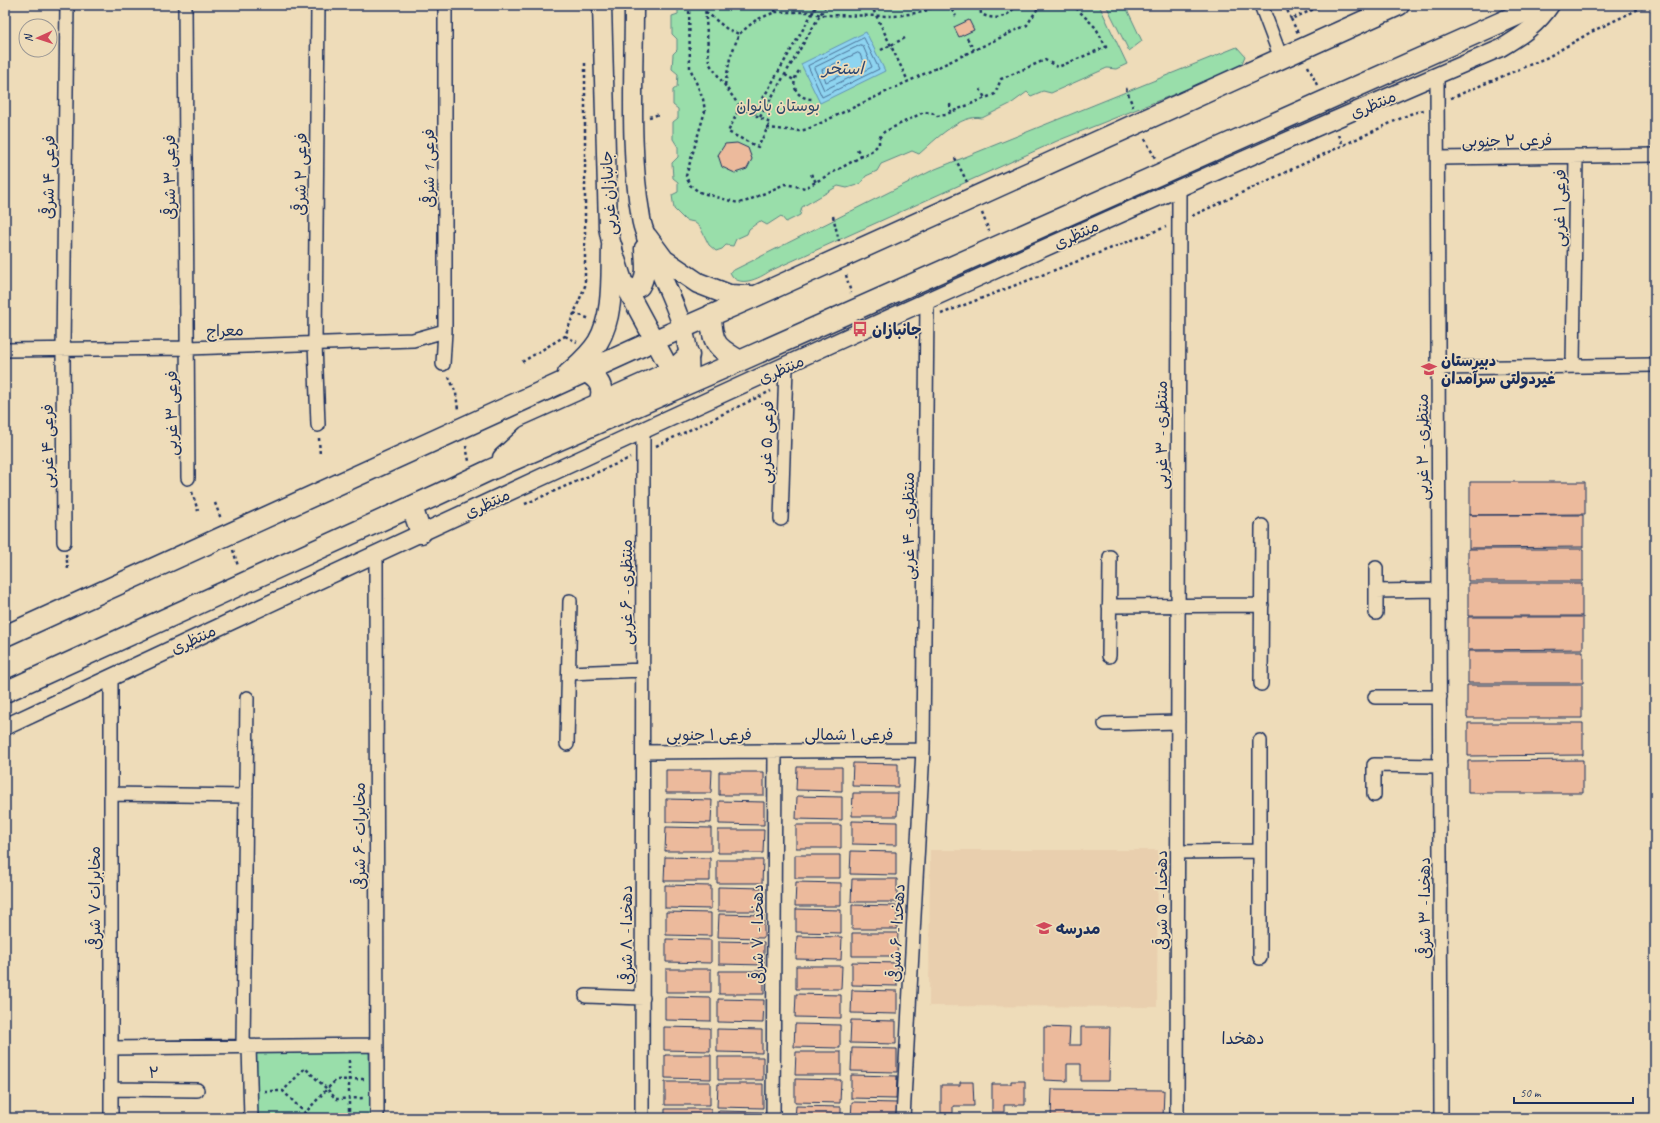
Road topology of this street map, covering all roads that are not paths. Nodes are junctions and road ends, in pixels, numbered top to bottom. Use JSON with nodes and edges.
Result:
{"nodes":[{"id":1,"x":67,"y":5,"type":"edge"},
{"id":2,"x":185,"y":5,"type":"edge"},
{"id":3,"x":318,"y":5,"type":"edge"},
{"id":4,"x":445,"y":5,"type":"edge"},
{"id":5,"x":602,"y":5,"type":"edge"},
{"id":6,"x":634,"y":5,"type":"edge"},
{"id":7,"x":1261,"y":5,"type":"edge"},
{"id":8,"x":1399,"y":5,"type":"edge"},
{"id":9,"x":1540,"y":5,"type":"edge"},
{"id":10,"x":1551,"y":5,"type":"edge"},
{"id":11,"x":1281,"y":58,"type":"junction"},
{"id":12,"x":1437,"y":77,"type":"junction"},
{"id":13,"x":1655,"y":155,"type":"edge"},
{"id":14,"x":1576,"y":156,"type":"junction"},
{"id":15,"x":1438,"y":158,"type":"junction"},
{"id":16,"x":1179,"y":187,"type":"junction"},
{"id":17,"x":644,"y":228,"type":"junction"},
{"id":18,"x":612,"y":248,"type":"junction"},
{"id":19,"x":624,"y":284,"type":"junction"},
{"id":20,"x":756,"y":296,"type":"junction"},
{"id":21,"x":927,"y":302,"type":"junction"},
{"id":22,"x":711,"y":315,"type":"junction"},
{"id":23,"x":684,"y":328,"type":"junction"},
{"id":24,"x":445,"y":331,"type":"junction"},
{"id":25,"x":653,"y":341,"type":"junction"},
{"id":26,"x":314,"y":343,"type":"junction"},
{"id":27,"x":188,"y":348,"type":"junction"},
{"id":28,"x":5,"y":350,"type":"edge"},
{"id":29,"x":63,"y":350,"type":"junction"},
{"id":30,"x":689,"y":355,"type":"junction"},
{"id":31,"x":740,"y":361,"type":"junction"},
{"id":32,"x":443,"y":364,"type":"dead end"},
{"id":33,"x":1655,"y":365,"type":"edge"},
{"id":34,"x":1574,"y":366,"type":"junction"},
{"id":35,"x":786,"y":367,"type":"junction"},
{"id":36,"x":1438,"y":368,"type":"junction"},
{"id":37,"x":672,"y":371,"type":"junction"},
{"id":38,"x":586,"y":372,"type":"junction"},
{"id":39,"x":688,"y":383,"type":"junction"},
{"id":40,"x":554,"y":387,"type":"junction"},
{"id":41,"x":599,"y":403,"type":"junction"},
{"id":42,"x":318,"y":425,"type":"dead end"},
{"id":43,"x":643,"y":432,"type":"junction"},
{"id":44,"x":490,"y":470,"type":"junction"},
{"id":45,"x":188,"y":478,"type":"road end"},
{"id":46,"x":412,"y":507,"type":"junction"},
{"id":47,"x":781,"y":519,"type":"dead end"},
{"id":48,"x":1262,"y":526,"type":"dead end"},
{"id":49,"x":421,"y":533,"type":"junction"},
{"id":50,"x":64,"y":542,"type":"dead end"},
{"id":51,"x":376,"y":554,"type":"junction"},
{"id":52,"x":1110,"y":557,"type":"dead end"},
{"id":53,"x":1376,"y":568,"type":"dead end"},
{"id":54,"x":1439,"y":590,"type":"junction"},
{"id":55,"x":1376,"y":591,"type":"junction"},
{"id":56,"x":570,"y":601,"type":"dead end"},
{"id":57,"x":1178,"y":605,"type":"junction"},
{"id":58,"x":1262,"y":605,"type":"junction"},
{"id":59,"x":1109,"y":606,"type":"junction"},
{"id":60,"x":1376,"y":613,"type":"dead end"},
{"id":61,"x":5,"y":636,"type":"edge"},
{"id":62,"x":1109,"y":656,"type":"dead end"},
{"id":63,"x":643,"y":670,"type":"junction"},
{"id":64,"x":569,"y":673,"type":"junction"},
{"id":65,"x":111,"y":677,"type":"junction"},
{"id":66,"x":1178,"y":683,"type":"joint"},
{"id":67,"x":1261,"y":684,"type":"dead end"},
{"id":68,"x":5,"y":692,"type":"edge"},
{"id":69,"x":1375,"y":697,"type":"dead end"},
{"id":70,"x":1440,"y":697,"type":"junction"},
{"id":71,"x":247,"y":698,"type":"dead end"},
{"id":72,"x":1178,"y":722,"type":"junction"},
{"id":73,"x":1105,"y":724,"type":"dead end"},
{"id":74,"x":5,"y":727,"type":"edge"},
{"id":75,"x":1260,"y":741,"type":"dead end"},
{"id":76,"x":567,"y":744,"type":"dead end"},
{"id":77,"x":923,"y":750,"type":"junction"},
{"id":78,"x":775,"y":751,"type":"junction"},
{"id":79,"x":643,"y":752,"type":"junction"},
{"id":80,"x":1440,"y":766,"type":"junction"},
{"id":81,"x":111,"y":794,"type":"junction"},
{"id":82,"x":1374,"y":795,"type":"dead end"},
{"id":83,"x":246,"y":796,"type":"junction"},
{"id":84,"x":1260,"y":851,"type":"junction"},
{"id":85,"x":1178,"y":852,"type":"junction"},
{"id":86,"x":1260,"y":958,"type":"dead end"},
{"id":87,"x":586,"y":996,"type":"dead end"},
{"id":88,"x":643,"y":998,"type":"junction"},
{"id":89,"x":376,"y":1045,"type":"junction"},
{"id":90,"x":246,"y":1046,"type":"junction"},
{"id":91,"x":111,"y":1048,"type":"junction"},
{"id":92,"x":111,"y":1089,"type":"junction"},
{"id":93,"x":197,"y":1090,"type":"dead end"},
{"id":94,"x":111,"y":1118,"type":"edge"},
{"id":95,"x":251,"y":1118,"type":"edge"},
{"id":96,"x":377,"y":1118,"type":"edge"},
{"id":97,"x":642,"y":1118,"type":"edge"},
{"id":98,"x":773,"y":1118,"type":"edge"},
{"id":99,"x":903,"y":1118,"type":"edge"},
{"id":100,"x":1178,"y":1118,"type":"edge"},
{"id":101,"x":1442,"y":1118,"type":"edge"}],
"edges":[{"from":1,"to":29,"type":"street","name":"فرعی ۴ شرقی"},
{"from":2,"to":27,"type":"street","name":"فرعی ۳ شرقی"},
{"from":3,"to":26,"type":"street","name":"فرعی ۲ شرقی"},
{"from":4,"to":24,"type":"street","name":"فرعی 1 شرقی"},
{"from":5,"to":18,"type":"main road","name":"جانبازان غربی"},
{"from":6,"to":17,"type":"main road","name":"جانبازان غربی"},
{"from":7,"to":11,"type":"street"},
{"from":8,"to":11,"type":"main road"},
{"from":9,"to":31,"type":"main road","name":"منتظری"},
{"from":10,"to":12,"type":"street","name":"منتظری"},
{"from":11,"to":20,"type":"main road"},
{"from":12,"to":15,"type":"street","name":"منتظری - ۲ غربی"},
{"from":12,"to":16,"type":"street","name":"منتظری"},
{"from":13,"to":14,"type":"street","name":"فرعی ۲ جنوبی"},
{"from":14,"to":15,"type":"street","name":"فرعی ۲ جنوبی"},
{"from":14,"to":34,"type":"street","name":"فرعی ۱ غربی"},
{"from":15,"to":36,"type":"street","name":"منتظری - ۲ غربی"},
{"from":16,"to":21,"type":"street","name":"منتظری"},
{"from":16,"to":57,"type":"street","name":"منتظری - ۳ غربی"},
{"from":17,"to":19,"type":"main road"},
{"from":17,"to":20,"type":"main road"},
{"from":17,"to":23,"type":"main road","name":"جانبازان غربی"},
{"from":18,"to":19,"type":"main road","name":"جانبازان غربی"},
{"from":18,"to":40,"type":"main road"},
{"from":19,"to":25,"type":"main road","name":"جانبازان غربی"},
{"from":20,"to":22,"type":"main road"},
{"from":21,"to":35,"type":"street","name":"منتظری"},
{"from":21,"to":77,"type":"street","name":"منتظری - ۴ غربی"},
{"from":22,"to":23,"type":"main road"},
{"from":22,"to":31,"type":"main road"},
{"from":23,"to":25,"type":"main road"},
{"from":23,"to":30,"type":"main road","name":"جانبازان غربی"},
{"from":24,"to":26,"type":"street","name":"معراج"},
{"from":24,"to":32,"type":"street"},
{"from":25,"to":37,"type":"main road","name":"جانبازان غربی"},
{"from":25,"to":38,"type":"main road"},
{"from":26,"to":27,"type":"street","name":"معراج"},
{"from":26,"to":42,"type":"street","name":"فرعی ۲ شرقی"},
{"from":27,"to":29,"type":"street","name":"معراج"},
{"from":27,"to":45,"type":"street","name":"فرعی ۳ غربی"},
{"from":28,"to":29,"type":"street","name":"معراج"},
{"from":29,"to":50,"type":"street","name":"فرعی ۴ غربی"},
{"from":30,"to":37,"type":"main road"},
{"from":30,"to":39,"type":"main road","name":"جانبازان غربی"},
{"from":31,"to":39,"type":"main road","name":"منتظری"},
{"from":33,"to":34,"type":"street"},
{"from":34,"to":36,"type":"street"},
{"from":35,"to":43,"type":"street","name":"منتظری"},
{"from":35,"to":47,"type":"street","name":"فرعی ۵ غربی"},
{"from":36,"to":54,"type":"street","name":"منتظری - ۲ غربی"},
{"from":37,"to":39,"type":"main road","name":"جانبازان غربی"},
{"from":37,"to":41,"type":"main road"},
{"from":38,"to":40,"type":"main road"},
{"from":38,"to":41,"type":"main road"},
{"from":39,"to":44,"type":"main road","name":"منتظری"},
{"from":40,"to":61,"type":"main road"},
{"from":41,"to":44,"type":"main road"},
{"from":43,"to":49,"type":"street","name":"منتظری"},
{"from":43,"to":63,"type":"street","name":"منتظری - ۶ غربی"},
{"from":44,"to":46,"type":"main road","name":"منتظری"},
{"from":46,"to":49,"type":"main road"},
{"from":46,"to":68,"type":"main road","name":"منتظری"},
{"from":48,"to":58,"type":"street"},
{"from":49,"to":51,"type":"street","name":"منتظری"},
{"from":51,"to":65,"type":"street","name":"منتظری"},
{"from":51,"to":89,"type":"street","name":"مخابرات -۶ شرقی"},
{"from":52,"to":59,"type":"street"},
{"from":53,"to":55,"type":"street"},
{"from":54,"to":55,"type":"street"},
{"from":54,"to":70,"type":"street","name":"منتظری - ۲ غربی"},
{"from":55,"to":60,"type":"street"},
{"from":56,"to":64,"type":"street"},
{"from":57,"to":58,"type":"street"},
{"from":57,"to":59,"type":"street"},
{"from":57,"to":66,"type":"street","name":"منتظری - ۳ غربی"},
{"from":58,"to":67,"type":"street"},
{"from":59,"to":62,"type":"street"},
{"from":63,"to":64,"type":"street"},
{"from":63,"to":79,"type":"street","name":"منتظری - ۶ غربی"},
{"from":64,"to":76,"type":"street"},
{"from":65,"to":74,"type":"street","name":"منتظری"},
{"from":65,"to":81,"type":"street","name":"مخابرات ۷ شرقی"},
{"from":66,"to":72,"type":"street","name":"دهخدا - ۵ شرقی"},
{"from":69,"to":70,"type":"street"},
{"from":70,"to":80,"type":"street","name":"دهخدا - ۳ شرقی"},
{"from":71,"to":83,"type":"street"},
{"from":72,"to":73,"type":"street"},
{"from":72,"to":85,"type":"street","name":"دهخدا - ۵ شرقی"},
{"from":75,"to":84,"type":"street"},
{"from":77,"to":78,"type":"street","name":"فرعی ۱ شمالی"},
{"from":77,"to":99,"type":"street","name":"دهخدا - ۶ شرقی"},
{"from":78,"to":79,"type":"street","name":"فرعی ۱ جنوبی"},
{"from":78,"to":98,"type":"street","name":"دهخدا - ۷ شرقی"},
{"from":79,"to":88,"type":"street","name":"دهخدا - ۸ شرقی"},
{"from":80,"to":82,"type":"street"},
{"from":80,"to":101,"type":"street","name":"دهخدا - ۳ شرقی"},
{"from":81,"to":83,"type":"street"},
{"from":81,"to":91,"type":"street","name":"مخابرات ۷ شرقی"},
{"from":83,"to":90,"type":"street"},
{"from":84,"to":85,"type":"street"},
{"from":84,"to":86,"type":"street"},
{"from":85,"to":100,"type":"street","name":"دهخدا - ۵ شرقی"},
{"from":87,"to":88,"type":"street"},
{"from":88,"to":97,"type":"street","name":"دهخدا - ۸ شرقی"},
{"from":89,"to":90,"type":"street"},
{"from":89,"to":96,"type":"street","name":"مخابرات -۶ شرقی"},
{"from":90,"to":91,"type":"street"},
{"from":90,"to":95,"type":"street"},
{"from":91,"to":92,"type":"street","name":"مخابرات ۷ شرقی"},
{"from":92,"to":93,"type":"street","name":"۲"},
{"from":92,"to":94,"type":"street","name":"مخابرات ۷ شرقی"}]}
